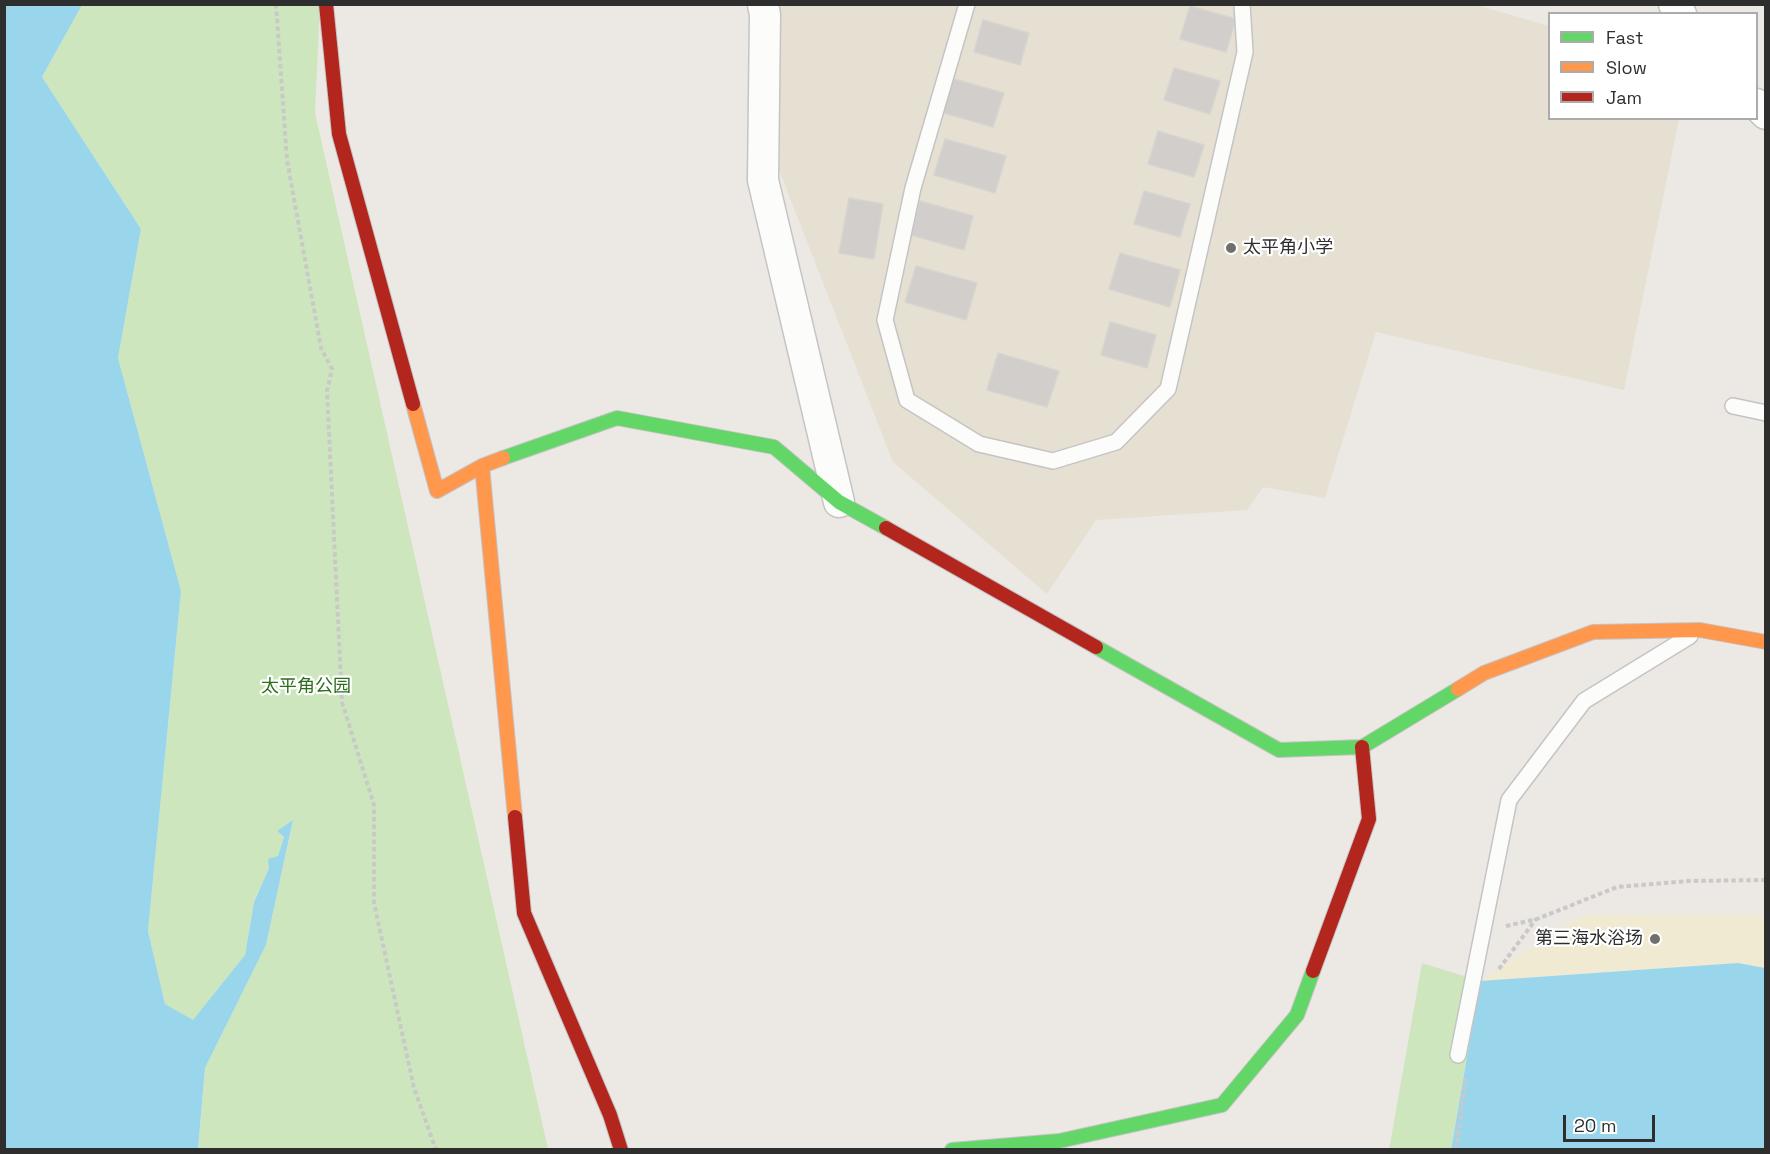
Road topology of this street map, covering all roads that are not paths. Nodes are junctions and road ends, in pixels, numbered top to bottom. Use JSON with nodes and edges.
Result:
{"nodes":[{"id":1,"x":326,"y":4,"type":"edge"},
{"id":2,"x":763,"y":4,"type":"edge"},
{"id":3,"x":968,"y":4,"type":"edge"},
{"id":4,"x":1242,"y":4,"type":"edge"},
{"id":5,"x":1733,"y":406,"type":"dead end"},
{"id":6,"x":1766,"y":413,"type":"edge"},
{"id":7,"x":482,"y":466,"type":"junction"},
{"id":8,"x":839,"y":502,"type":"junction"},
{"id":9,"x":1700,"y":630,"type":"junction"},
{"id":10,"x":1766,"y":642,"type":"edge"},
{"id":11,"x":1362,"y":747,"type":"junction"},
{"id":12,"x":1458,"y":1055,"type":"dead end"},
{"id":13,"x":621,"y":1149,"type":"edge"},
{"id":14,"x":952,"y":1149,"type":"edge"}],
"edges":[{"from":1,"to":7,"type":"street"},
{"from":2,"to":8,"type":"street"},
{"from":3,"to":4,"type":"lane"},
{"from":5,"to":6,"type":"lane"},
{"from":7,"to":8,"type":"street"},
{"from":7,"to":13,"type":"street"},
{"from":8,"to":11,"type":"street"},
{"from":9,"to":10,"type":"street"},
{"from":9,"to":11,"type":"street"},
{"from":9,"to":12,"type":"lane"},
{"from":11,"to":14,"type":"street"}]}
